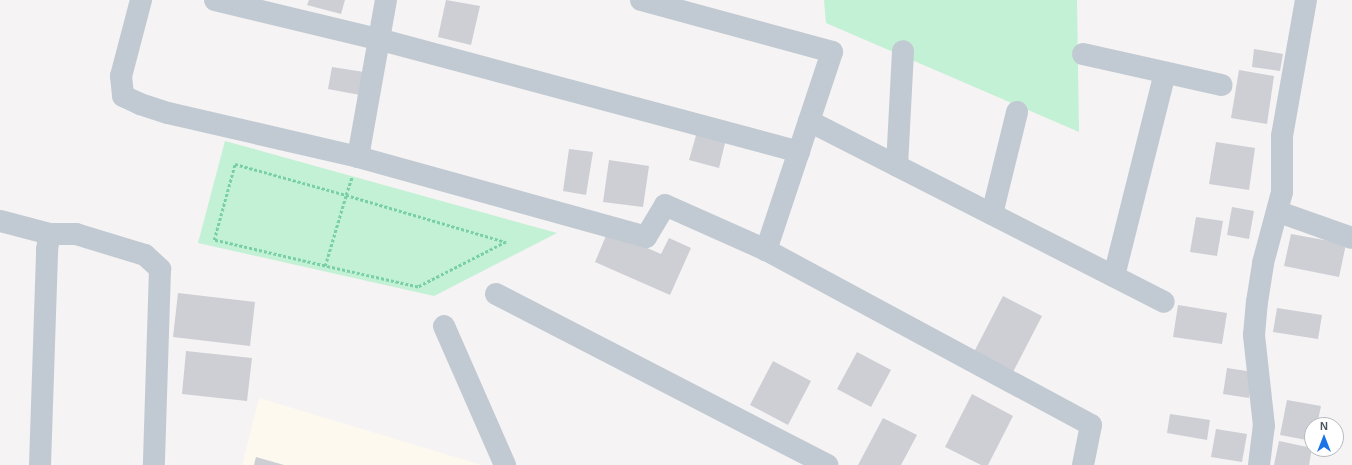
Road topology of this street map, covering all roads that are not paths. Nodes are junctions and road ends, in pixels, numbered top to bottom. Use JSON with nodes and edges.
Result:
{"nodes":[{"id":1,"x":141,"y":0,"type":"edge"},
{"id":2,"x":215,"y":0,"type":"edge"},
{"id":3,"x":386,"y":0,"type":"edge"},
{"id":4,"x":641,"y":0,"type":"edge"},
{"id":5,"x":1306,"y":0,"type":"edge"},
{"id":6,"x":378,"y":39,"type":"junction"},
{"id":7,"x":903,"y":51,"type":"dead end"},
{"id":8,"x":1084,"y":54,"type":"dead end"},
{"id":9,"x":1165,"y":74,"type":"junction"},
{"id":10,"x":1222,"y":85,"type":"dead end"},
{"id":11,"x":1017,"y":112,"type":"dead end"},
{"id":12,"x":809,"y":121,"type":"junction"},
{"id":13,"x":798,"y":152,"type":"junction"},
{"id":14,"x":358,"y":157,"type":"junction"},
{"id":15,"x":897,"y":166,"type":"junction"},
{"id":16,"x":1279,"y":212,"type":"junction"},
{"id":17,"x":992,"y":214,"type":"junction"},
{"id":18,"x":0,"y":221,"type":"edge"},
{"id":19,"x":50,"y":234,"type":"junction"},
{"id":20,"x":1352,"y":238,"type":"edge"},
{"id":21,"x":766,"y":250,"type":"junction"},
{"id":22,"x":1114,"y":276,"type":"junction"},
{"id":23,"x":496,"y":294,"type":"dead end"},
{"id":24,"x":1164,"y":302,"type":"dead end"},
{"id":25,"x":444,"y":326,"type":"dead end"},
{"id":26,"x":40,"y":465,"type":"edge"},
{"id":27,"x":154,"y":465,"type":"edge"},
{"id":28,"x":506,"y":465,"type":"edge"},
{"id":29,"x":827,"y":465,"type":"edge"},
{"id":30,"x":1083,"y":465,"type":"edge"},
{"id":31,"x":1259,"y":465,"type":"edge"}],
"edges":[{"from":1,"to":14,"type":"street"},
{"from":2,"to":6,"type":"street"},
{"from":3,"to":6,"type":"street"},
{"from":4,"to":12,"type":"street"},
{"from":5,"to":16,"type":"street"},
{"from":6,"to":13,"type":"street"},
{"from":6,"to":14,"type":"street"},
{"from":7,"to":15,"type":"street"},
{"from":8,"to":9,"type":"street"},
{"from":9,"to":10,"type":"street"},
{"from":9,"to":22,"type":"street"},
{"from":11,"to":17,"type":"street"},
{"from":12,"to":13,"type":"street"},
{"from":12,"to":15,"type":"street"},
{"from":13,"to":21,"type":"street"},
{"from":14,"to":21,"type":"street"},
{"from":15,"to":17,"type":"street"},
{"from":16,"to":20,"type":"street"},
{"from":16,"to":31,"type":"street"},
{"from":17,"to":22,"type":"street"},
{"from":18,"to":19,"type":"street"},
{"from":19,"to":26,"type":"street"},
{"from":19,"to":27,"type":"street"},
{"from":21,"to":30,"type":"street"},
{"from":22,"to":24,"type":"street"},
{"from":23,"to":29,"type":"street"},
{"from":25,"to":28,"type":"street"}]}
